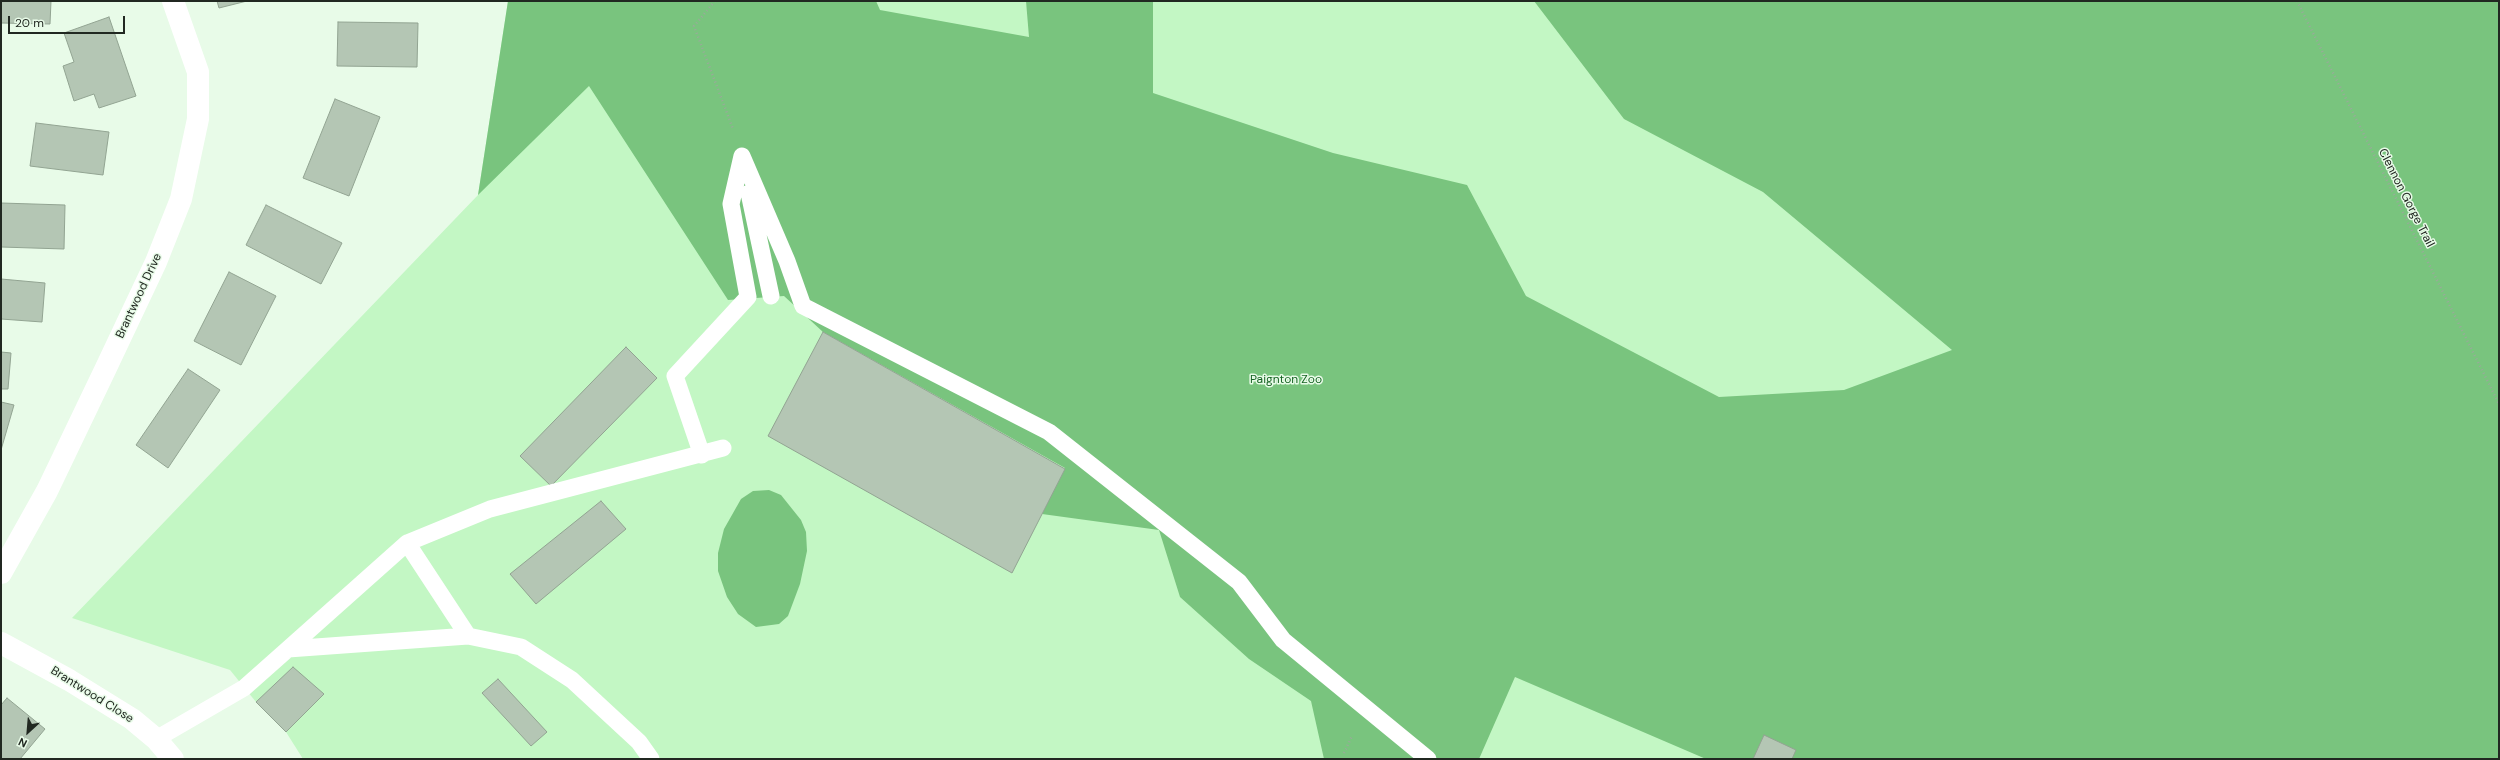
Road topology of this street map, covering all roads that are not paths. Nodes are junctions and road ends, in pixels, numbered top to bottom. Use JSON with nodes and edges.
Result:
{"nodes":[{"id":1,"x":173,"y":1,"type":"edge"},
{"id":2,"x":742,"y":156,"type":"junction"},
{"id":3,"x":772,"y":296,"type":"dead end"},
{"id":4,"x":723,"y":448,"type":"dead end"},
{"id":5,"x":702,"y":455,"type":"junction"},
{"id":6,"x":407,"y":544,"type":"junction"},
{"id":7,"x":1,"y":573,"type":"edge"},
{"id":8,"x":468,"y":636,"type":"junction"},
{"id":9,"x":1,"y":643,"type":"edge"},
{"id":10,"x":288,"y":649,"type":"junction"},
{"id":11,"x":156,"y":739,"type":"junction"},
{"id":12,"x":173,"y":759,"type":"edge"},
{"id":13,"x":651,"y":759,"type":"edge"},
{"id":14,"x":1428,"y":759,"type":"edge"}],
"edges":[{"from":1,"to":7,"type":"street","name":"Brantwood Drive"},
{"from":2,"to":3,"type":"lane"},
{"from":2,"to":5,"type":"lane"},
{"from":2,"to":14,"type":"lane"},
{"from":4,"to":5,"type":"lane"},
{"from":5,"to":6,"type":"lane"},
{"from":6,"to":8,"type":"lane"},
{"from":6,"to":10,"type":"lane"},
{"from":8,"to":10,"type":"lane"},
{"from":8,"to":13,"type":"lane"},
{"from":9,"to":11,"type":"street","name":"Brantwood Close"},
{"from":10,"to":11,"type":"lane"},
{"from":11,"to":12,"type":"street","name":"Brantwood Close"}]}
